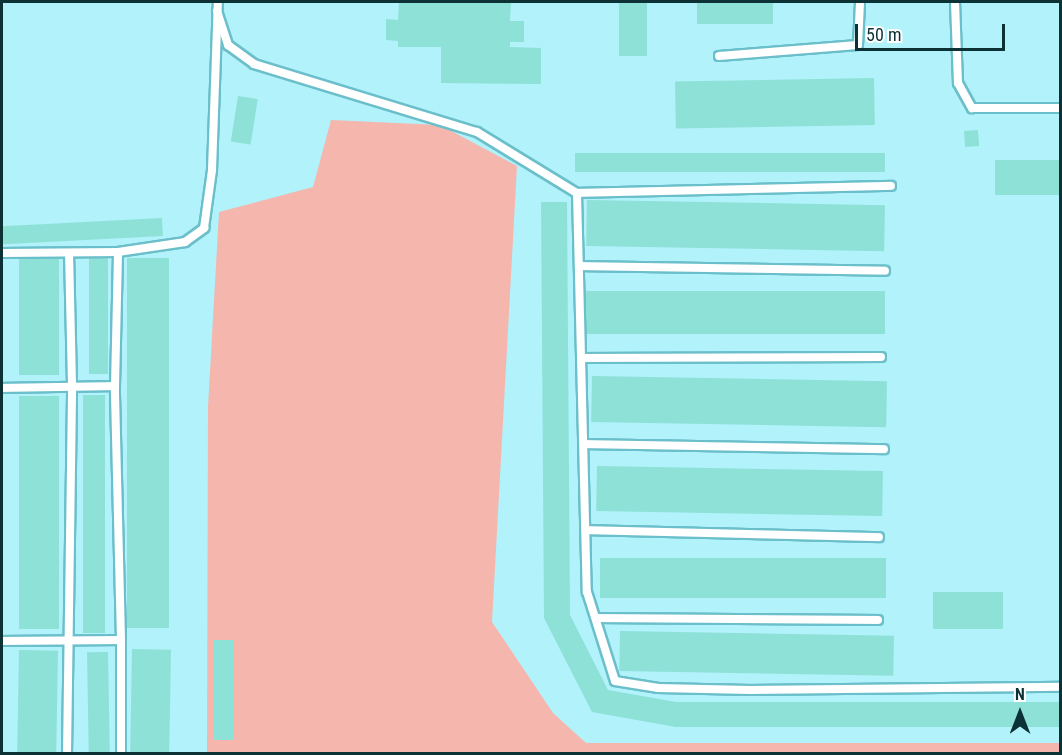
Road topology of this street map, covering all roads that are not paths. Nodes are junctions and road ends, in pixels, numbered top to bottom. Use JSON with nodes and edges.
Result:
{"nodes":[{"id":1,"x":860,"y":2,"type":"edge"},
{"id":2,"x":955,"y":2,"type":"edge"},
{"id":3,"x":218,"y":6,"type":"edge"},
{"id":4,"x":719,"y":56,"type":"dead end"},
{"id":5,"x":1060,"y":108,"type":"edge"},
{"id":6,"x":891,"y":186,"type":"dead end"},
{"id":7,"x":578,"y":193,"type":"junction"},
{"id":8,"x":118,"y":252,"type":"junction"},
{"id":9,"x":2,"y":253,"type":"edge"},
{"id":10,"x":69,"y":253,"type":"junction"},
{"id":11,"x":579,"y":266,"type":"junction"},
{"id":12,"x":885,"y":271,"type":"dead end"},
{"id":13,"x":881,"y":357,"type":"dead end"},
{"id":14,"x":582,"y":358,"type":"junction"},
{"id":15,"x":72,"y":384,"type":"junction"},
{"id":16,"x":115,"y":386,"type":"junction"},
{"id":17,"x":2,"y":388,"type":"edge"},
{"id":18,"x":584,"y":444,"type":"junction"},
{"id":19,"x":884,"y":449,"type":"dead end"},
{"id":20,"x":586,"y":530,"type":"junction"},
{"id":21,"x":879,"y":537,"type":"dead end"},
{"id":22,"x":596,"y":618,"type":"junction"},
{"id":23,"x":878,"y":620,"type":"dead end"},
{"id":24,"x":69,"y":640,"type":"junction"},
{"id":25,"x":121,"y":640,"type":"junction"},
{"id":26,"x":2,"y":641,"type":"edge"},
{"id":27,"x":1060,"y":687,"type":"edge"},
{"id":28,"x":68,"y":753,"type":"edge"},
{"id":29,"x":121,"y":753,"type":"edge"}],
"edges":[{"from":1,"to":4,"type":"lane"},
{"from":2,"to":5,"type":"lane"},
{"from":3,"to":7,"type":"lane"},
{"from":3,"to":8,"type":"lane"},
{"from":6,"to":7,"type":"lane"},
{"from":7,"to":11,"type":"lane"},
{"from":8,"to":10,"type":"lane"},
{"from":8,"to":16,"type":"lane"},
{"from":9,"to":10,"type":"lane"},
{"from":10,"to":15,"type":"lane"},
{"from":11,"to":12,"type":"lane"},
{"from":11,"to":14,"type":"lane"},
{"from":13,"to":14,"type":"lane"},
{"from":14,"to":18,"type":"lane"},
{"from":15,"to":16,"type":"lane"},
{"from":15,"to":17,"type":"lane"},
{"from":15,"to":24,"type":"lane"},
{"from":16,"to":25,"type":"lane"},
{"from":18,"to":19,"type":"lane"},
{"from":18,"to":20,"type":"lane"},
{"from":20,"to":21,"type":"lane"},
{"from":20,"to":22,"type":"lane"},
{"from":22,"to":23,"type":"lane"},
{"from":22,"to":27,"type":"lane"},
{"from":24,"to":25,"type":"lane"},
{"from":24,"to":26,"type":"lane"},
{"from":24,"to":28,"type":"lane"},
{"from":25,"to":29,"type":"lane"}]}
